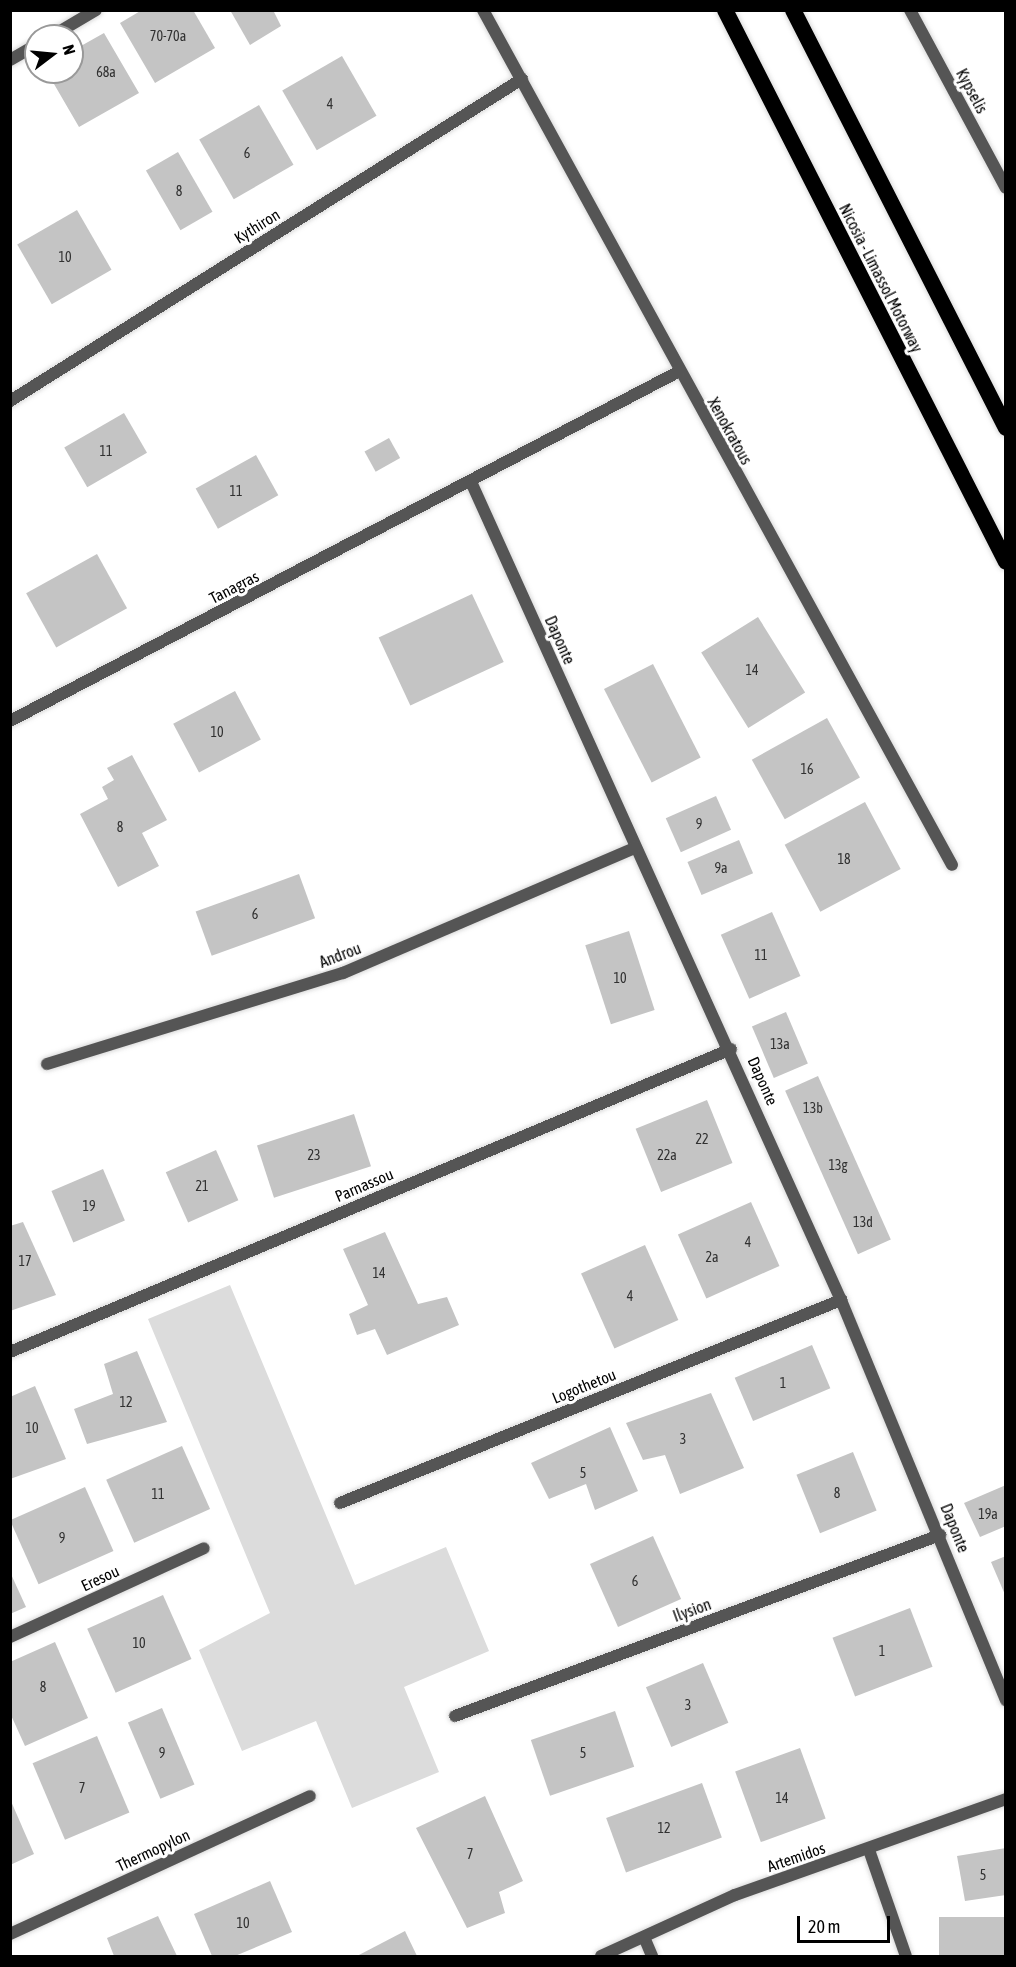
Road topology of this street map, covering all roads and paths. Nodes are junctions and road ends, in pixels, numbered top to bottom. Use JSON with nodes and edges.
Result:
{"nodes":[{"id":1,"x":96,"y":10,"type":"edge"},
{"id":2,"x":483,"y":10,"type":"edge"},
{"id":3,"x":724,"y":10,"type":"edge"},
{"id":4,"x":793,"y":10,"type":"edge"},
{"id":5,"x":910,"y":10,"type":"edge"},
{"id":6,"x":72,"y":24,"type":"edge"},
{"id":7,"x":24,"y":52,"type":"edge"},
{"id":8,"x":10,"y":60,"type":"edge"},
{"id":9,"x":522,"y":79,"type":"junction"},
{"id":10,"x":1005,"y":188,"type":"edge"},
{"id":11,"x":678,"y":372,"type":"junction"},
{"id":12,"x":10,"y":401,"type":"edge"},
{"id":13,"x":1005,"y":428,"type":"edge"},
{"id":14,"x":472,"y":484,"type":"junction"},
{"id":15,"x":1005,"y":561,"type":"edge"},
{"id":16,"x":10,"y":721,"type":"edge"},
{"id":17,"x":634,"y":848,"type":"junction"},
{"id":18,"x":952,"y":865,"type":"dead end"},
{"id":19,"x":731,"y":1049,"type":"junction"},
{"id":20,"x":47,"y":1064,"type":"dead end"},
{"id":21,"x":841,"y":1300,"type":"junction"},
{"id":22,"x":10,"y":1352,"type":"edge"},
{"id":23,"x":340,"y":1503,"type":"dead end"},
{"id":24,"x":940,"y":1535,"type":"junction"},
{"id":25,"x":204,"y":1548,"type":"dead end"},
{"id":26,"x":10,"y":1637,"type":"edge"},
{"id":27,"x":1005,"y":1700,"type":"edge"},
{"id":28,"x":455,"y":1716,"type":"dead end"},
{"id":29,"x":309,"y":1796,"type":"dead end"},
{"id":30,"x":1005,"y":1799,"type":"edge"},
{"id":31,"x":869,"y":1850,"type":"junction"},
{"id":32,"x":10,"y":1934,"type":"edge"},
{"id":33,"x":644,"y":1937,"type":"junction"},
{"id":34,"x":601,"y":1956,"type":"edge"},
{"id":35,"x":652,"y":1956,"type":"edge"},
{"id":36,"x":906,"y":1956,"type":"edge"}],
"edges":[{"from":1,"to":6,"type":"street"},
{"from":2,"to":9,"type":"street","name":"Xenokratous"},
{"from":3,"to":15,"type":"highway","name":"Nicosia - Limassol Motorway"},
{"from":4,"to":13,"type":"highway"},
{"from":5,"to":10,"type":"street","name":"Kypselis"},
{"from":7,"to":8,"type":"street"},
{"from":9,"to":11,"type":"street","name":"Xenokratous"},
{"from":9,"to":12,"type":"street","name":"Kythiron"},
{"from":11,"to":14,"type":"street","name":"Tanagras"},
{"from":11,"to":18,"type":"street","name":"Xenokratous"},
{"from":14,"to":16,"type":"street","name":"Tanagras"},
{"from":14,"to":17,"type":"street","name":"Daponte"},
{"from":17,"to":19,"type":"street","name":"Daponte"},
{"from":17,"to":20,"type":"street","name":"Androu"},
{"from":19,"to":21,"type":"street","name":"Daponte"},
{"from":19,"to":22,"type":"street","name":"Parnassou"},
{"from":21,"to":23,"type":"street","name":"Logothetou"},
{"from":21,"to":24,"type":"street","name":"Daponte"},
{"from":24,"to":27,"type":"street","name":"Daponte"},
{"from":24,"to":28,"type":"street","name":"Ilysion"},
{"from":25,"to":26,"type":"street","name":"Eresou"},
{"from":29,"to":32,"type":"street","name":"Thermopylon"},
{"from":30,"to":31,"type":"street","name":"Artemidos"},
{"from":31,"to":33,"type":"street","name":"Artemidos"},
{"from":31,"to":36,"type":"street"},
{"from":33,"to":34,"type":"street","name":"Artemidos"},
{"from":33,"to":35,"type":"street"}]}
